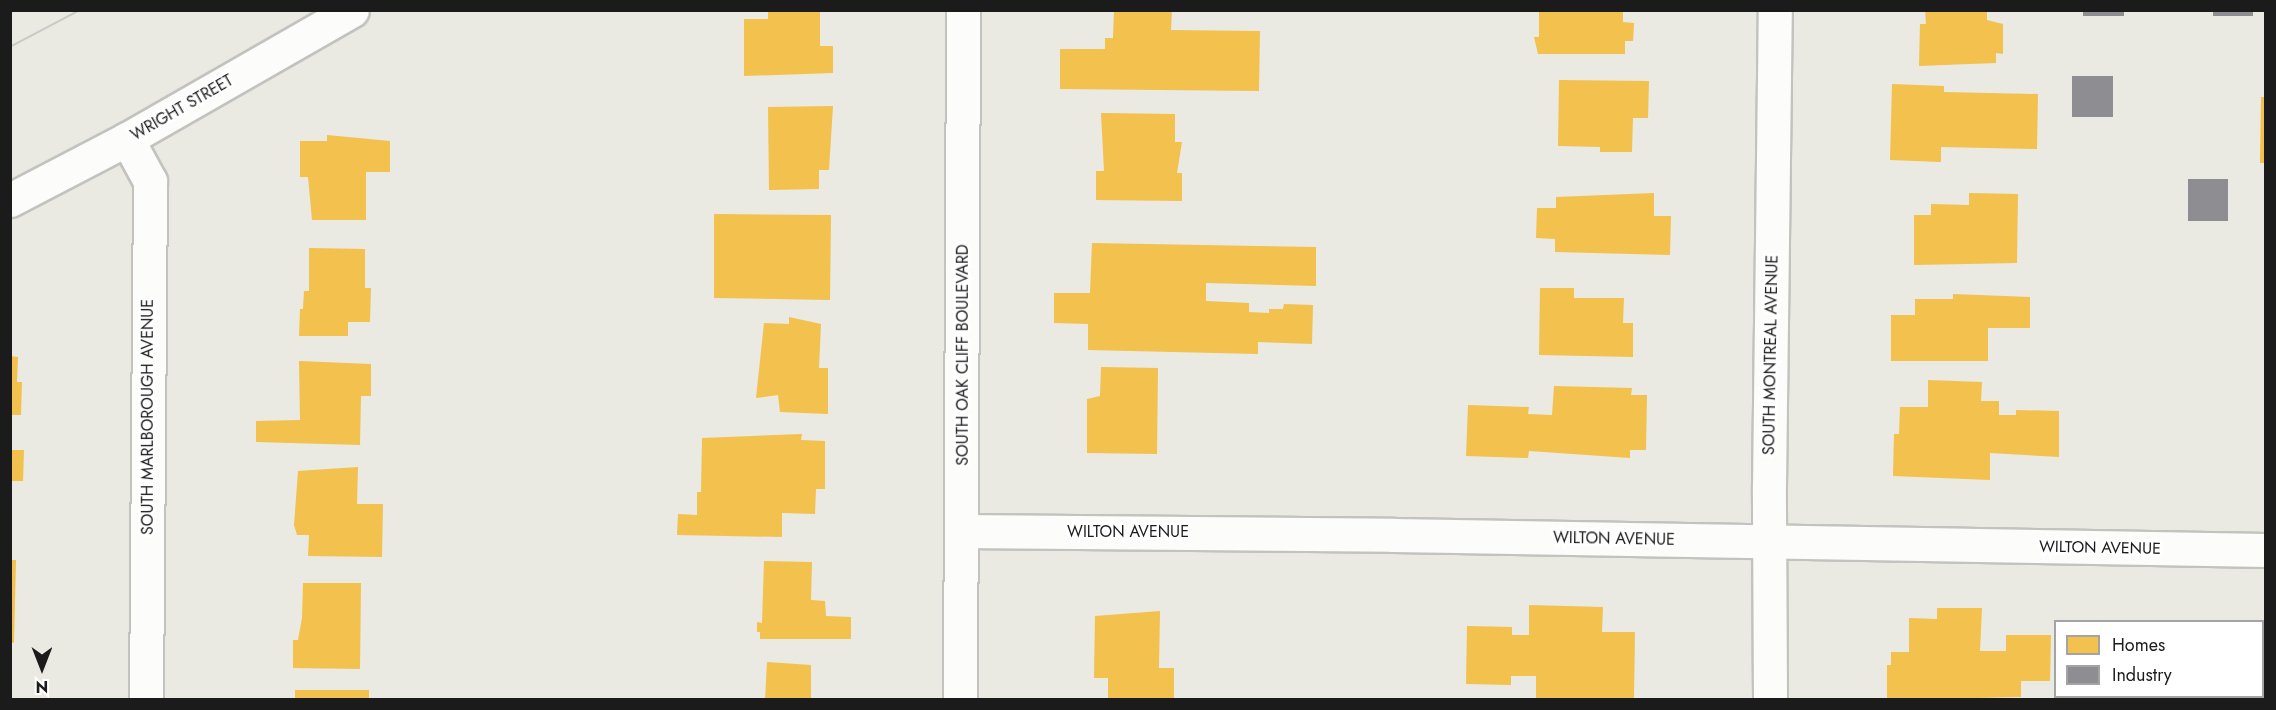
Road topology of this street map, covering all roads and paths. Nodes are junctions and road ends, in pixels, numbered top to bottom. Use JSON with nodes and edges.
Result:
{"nodes":[{"id":1,"x":352,"y":10,"type":"edge"},
{"id":2,"x":963,"y":10,"type":"edge"},
{"id":3,"x":1775,"y":10,"type":"edge"},
{"id":4,"x":127,"y":139,"type":"junction"},
{"id":5,"x":10,"y":200,"type":"edge"},
{"id":6,"x":962,"y":531,"type":"junction"},
{"id":7,"x":1770,"y":543,"type":"junction"},
{"id":8,"x":2265,"y":550,"type":"edge"},
{"id":9,"x":146,"y":699,"type":"edge"},
{"id":10,"x":960,"y":699,"type":"edge"},
{"id":11,"x":1770,"y":699,"type":"edge"}],
"edges":[{"from":1,"to":4,"type":"street","name":"WRIGHT STREET"},
{"from":2,"to":6,"type":"street","name":"SOUTH OAK CLIFF BOULEVARD"},
{"from":3,"to":7,"type":"street","name":"SOUTH MONTREAL AVENUE"},
{"from":4,"to":5,"type":"street","name":"WRIGHT STREET"},
{"from":4,"to":9,"type":"street","name":"SOUTH MARLBOROUGH AVENUE"},
{"from":6,"to":7,"type":"street","name":"WILTON AVENUE"},
{"from":6,"to":10,"type":"street","name":"SOUTH OAK CLIFF BOULEVARD"},
{"from":7,"to":8,"type":"street","name":"WILTON AVENUE"},
{"from":7,"to":11,"type":"street","name":"SOUTH MONTREAL AVENUE"}]}
